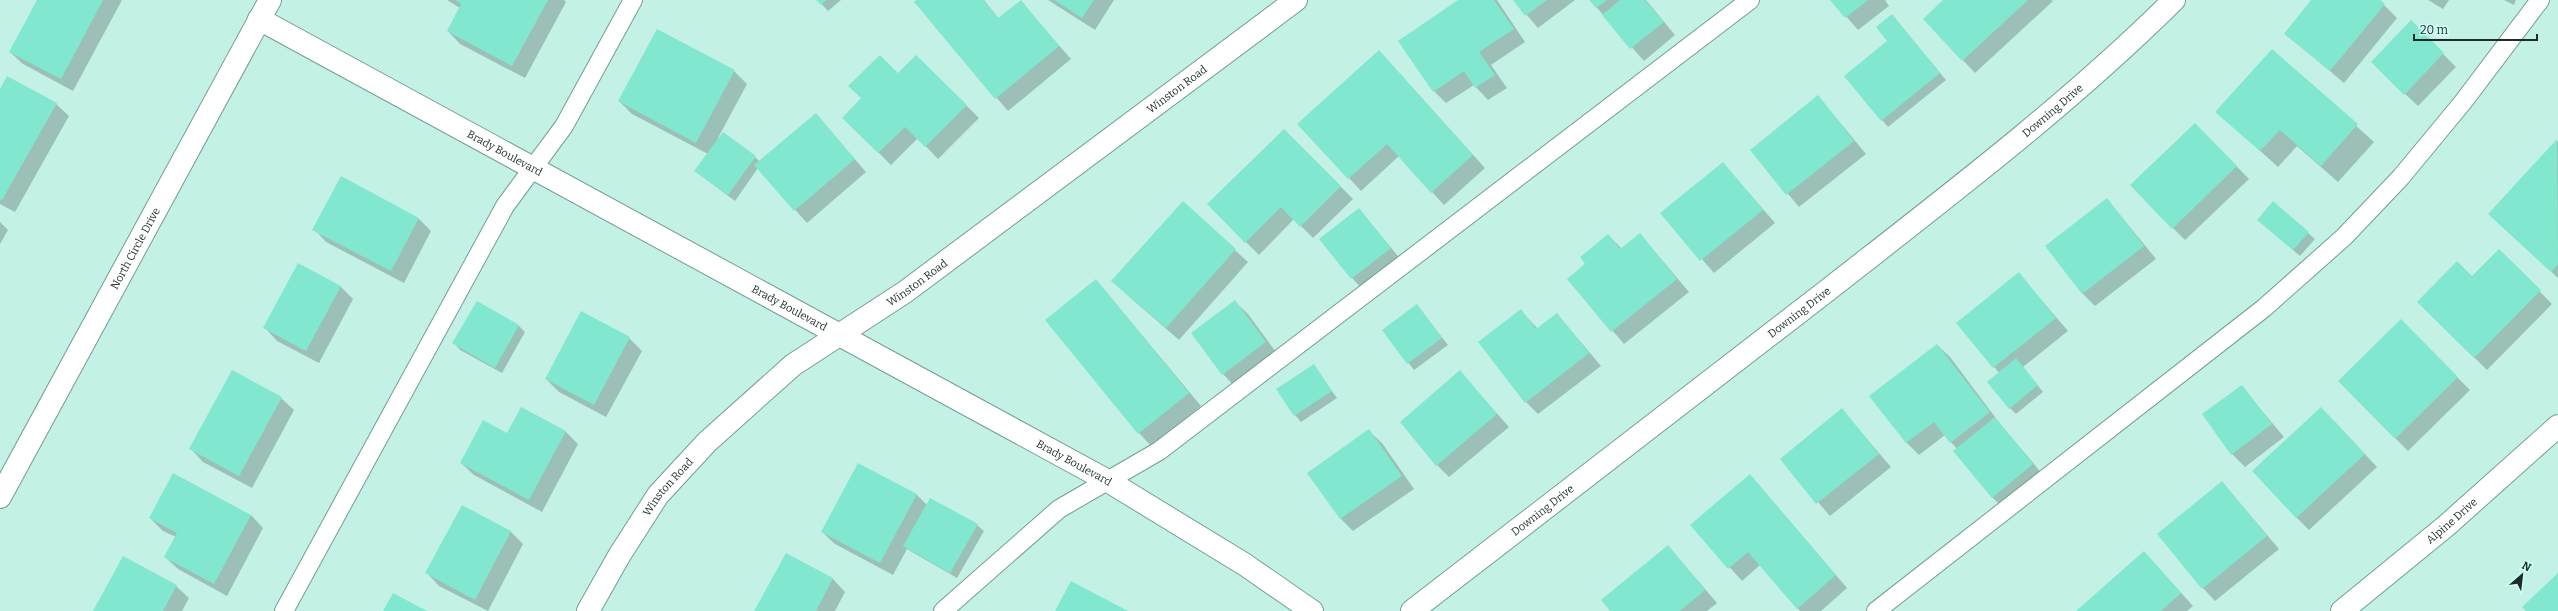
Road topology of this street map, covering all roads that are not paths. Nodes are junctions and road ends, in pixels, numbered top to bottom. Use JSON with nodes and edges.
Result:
{"nodes":[{"id":1,"x":270,"y":0,"type":"edge"},
{"id":2,"x":634,"y":0,"type":"edge"},
{"id":3,"x":1750,"y":0,"type":"edge"},
{"id":4,"x":2174,"y":0,"type":"edge"},
{"id":5,"x":2540,"y":0,"type":"edge"},
{"id":6,"x":1285,"y":3,"type":"edge"},
{"id":7,"x":259,"y":20,"type":"junction"},
{"id":8,"x":534,"y":168,"type":"junction"},
{"id":9,"x":839,"y":333,"type":"junction"},
{"id":10,"x":2558,"y":426,"type":"edge"},
{"id":11,"x":1108,"y":480,"type":"junction"},
{"id":12,"x":0,"y":497,"type":"edge"},
{"id":13,"x":284,"y":611,"type":"edge"},
{"id":14,"x":588,"y":611,"type":"edge"},
{"id":15,"x":943,"y":611,"type":"edge"},
{"id":16,"x":1312,"y":611,"type":"edge"},
{"id":17,"x":1412,"y":611,"type":"edge"},
{"id":18,"x":1876,"y":611,"type":"edge"},
{"id":19,"x":2342,"y":611,"type":"edge"}],
"edges":[{"from":1,"to":7,"type":"street","name":"North Circle Drive"},
{"from":2,"to":8,"type":"lane"},
{"from":3,"to":11,"type":"lane"},
{"from":4,"to":17,"type":"street","name":"Downing Drive"},
{"from":5,"to":18,"type":"lane"},
{"from":6,"to":9,"type":"street","name":"Winston Road"},
{"from":7,"to":8,"type":"street","name":"Brady Boulevard"},
{"from":7,"to":12,"type":"street","name":"North Circle Drive"},
{"from":8,"to":9,"type":"street","name":"Brady Boulevard"},
{"from":8,"to":13,"type":"lane"},
{"from":9,"to":11,"type":"street","name":"Brady Boulevard"},
{"from":9,"to":14,"type":"street","name":"Winston Road"},
{"from":10,"to":19,"type":"street","name":"Alpine Drive"},
{"from":11,"to":15,"type":"lane"},
{"from":11,"to":16,"type":"street","name":"Brady Boulevard"}]}
